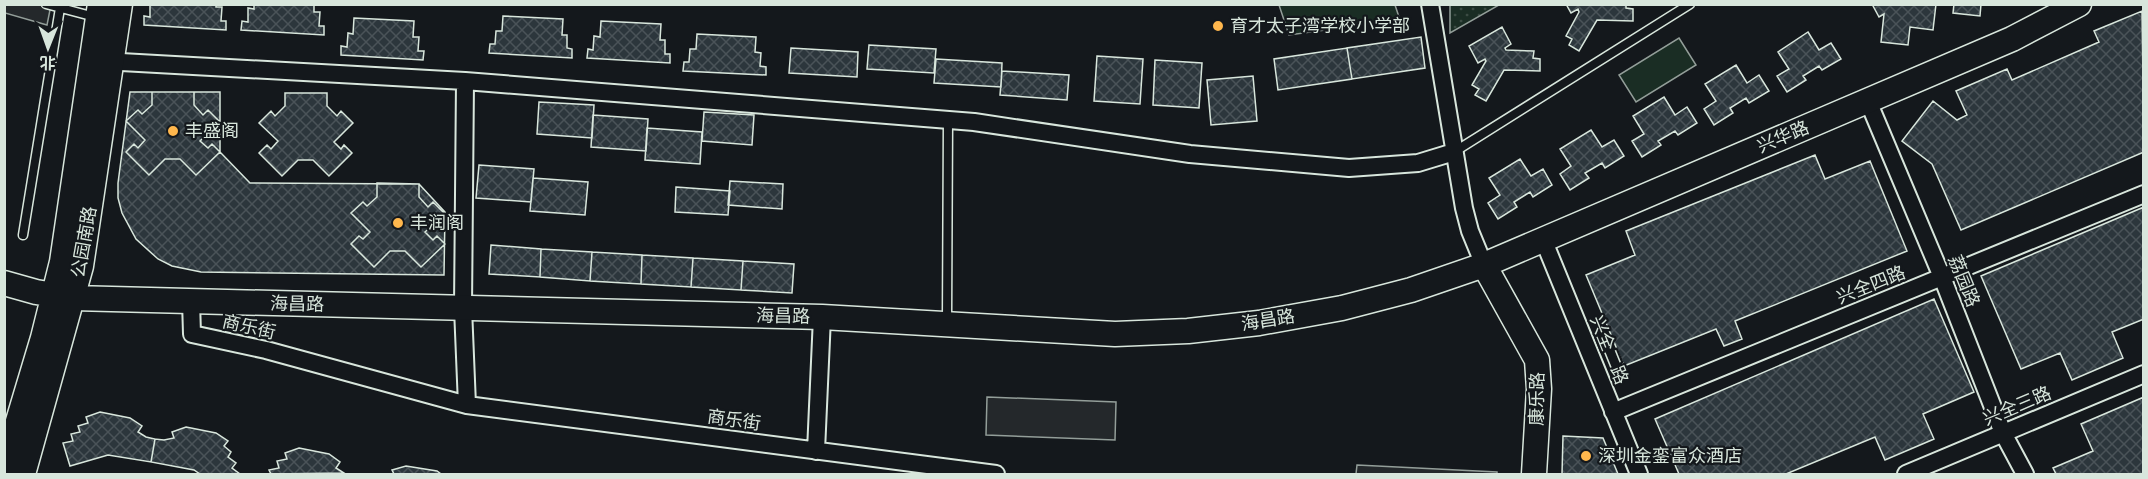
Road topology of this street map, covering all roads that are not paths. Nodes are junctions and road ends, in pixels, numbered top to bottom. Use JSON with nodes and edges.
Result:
{"nodes":[{"id":1,"x":46,"y":4,"type":"edge"},
{"id":2,"x":120,"y":4,"type":"edge"},
{"id":3,"x":1430,"y":4,"type":"edge"},
{"id":4,"x":1690,"y":4,"type":"edge"},
{"id":5,"x":2079,"y":4,"type":"edge"},
{"id":6,"x":60,"y":8,"type":"junction"},
{"id":7,"x":99,"y":11,"type":"edge"},
{"id":8,"x":102,"y":61,"type":"junction"},
{"id":9,"x":465,"y":81,"type":"junction"},
{"id":10,"x":1868,"y":101,"type":"junction"},
{"id":11,"x":948,"y":120,"type":"junction"},
{"id":12,"x":1454,"y":152,"type":"junction"},
{"id":13,"x":2144,"y":194,"type":"edge"},
{"id":14,"x":23,"y":235,"type":"dead end"},
{"id":15,"x":1543,"y":239,"type":"junction"},
{"id":16,"x":1484,"y":265,"type":"junction"},
{"id":17,"x":1942,"y":277,"type":"junction"},
{"id":18,"x":4,"y":283,"type":"edge"},
{"id":19,"x":64,"y":297,"type":"junction"},
{"id":20,"x":192,"y":301,"type":"junction"},
{"id":21,"x":463,"y":308,"type":"junction"},
{"id":22,"x":822,"y":317,"type":"junction"},
{"id":23,"x":946,"y":324,"type":"junction"},
{"id":24,"x":2144,"y":374,"type":"edge"},
{"id":25,"x":467,"y":405,"type":"junction"},
{"id":26,"x":1614,"y":412,"type":"junction"},
{"id":27,"x":2003,"y":433,"type":"junction"},
{"id":28,"x":816,"y":451,"type":"junction"},
{"id":29,"x":4,"y":470,"type":"edge"},
{"id":30,"x":22,"y":474,"type":"edge"},
{"id":31,"x":996,"y":474,"type":"edge"},
{"id":32,"x":1534,"y":474,"type":"edge"},
{"id":33,"x":1639,"y":474,"type":"edge"},
{"id":34,"x":1906,"y":474,"type":"edge"},
{"id":35,"x":2025,"y":474,"type":"edge"}],
"edges":[{"from":1,"to":6,"type":"lane"},
{"from":2,"to":8,"type":"street","name":"公园南路"},
{"from":3,"to":12,"type":"street"},
{"from":4,"to":12,"type":"lane"},
{"from":5,"to":10,"type":"street","name":"兴华路"},
{"from":6,"to":7,"type":"lane"},
{"from":6,"to":14,"type":"lane"},
{"from":7,"to":8,"type":"street","name":"公园南路"},
{"from":8,"to":9,"type":"street"},
{"from":8,"to":19,"type":"street","name":"公园南路"},
{"from":9,"to":11,"type":"street"},
{"from":9,"to":21,"type":"street"},
{"from":10,"to":15,"type":"street","name":"兴华路"},
{"from":10,"to":17,"type":"street","name":"荔园路"},
{"from":11,"to":12,"type":"street"},
{"from":11,"to":23,"type":"lane"},
{"from":12,"to":16,"type":"street"},
{"from":13,"to":17,"type":"street","name":"兴全四路"},
{"from":15,"to":16,"type":"street","name":"兴华路"},
{"from":15,"to":26,"type":"street","name":"兴全二路"},
{"from":16,"to":23,"type":"street","name":"海昌路"},
{"from":16,"to":32,"type":"street","name":"康乐路"},
{"from":17,"to":26,"type":"street","name":"兴全四路"},
{"from":17,"to":27,"type":"street","name":"荔园路"},
{"from":18,"to":19,"type":"street","name":"海昌路"},
{"from":19,"to":20,"type":"street","name":"海昌路"},
{"from":19,"to":29,"type":"street","name":"公园南路"},
{"from":19,"to":30,"type":"street","name":"公园南路"},
{"from":20,"to":21,"type":"street","name":"海昌路"},
{"from":20,"to":25,"type":"street","name":"商乐街"},
{"from":21,"to":22,"type":"street","name":"海昌路"},
{"from":21,"to":25,"type":"street"},
{"from":22,"to":23,"type":"street","name":"海昌路"},
{"from":22,"to":28,"type":"street"},
{"from":24,"to":27,"type":"street","name":"兴全三路"},
{"from":25,"to":28,"type":"street","name":"商乐街"},
{"from":26,"to":33,"type":"street","name":"兴全二路"},
{"from":27,"to":34,"type":"street","name":"兴全三路"},
{"from":27,"to":35,"type":"street","name":"荔园路"},
{"from":28,"to":31,"type":"street","name":"商乐街"},
{"from":29,"to":30,"type":"lane"}]}
